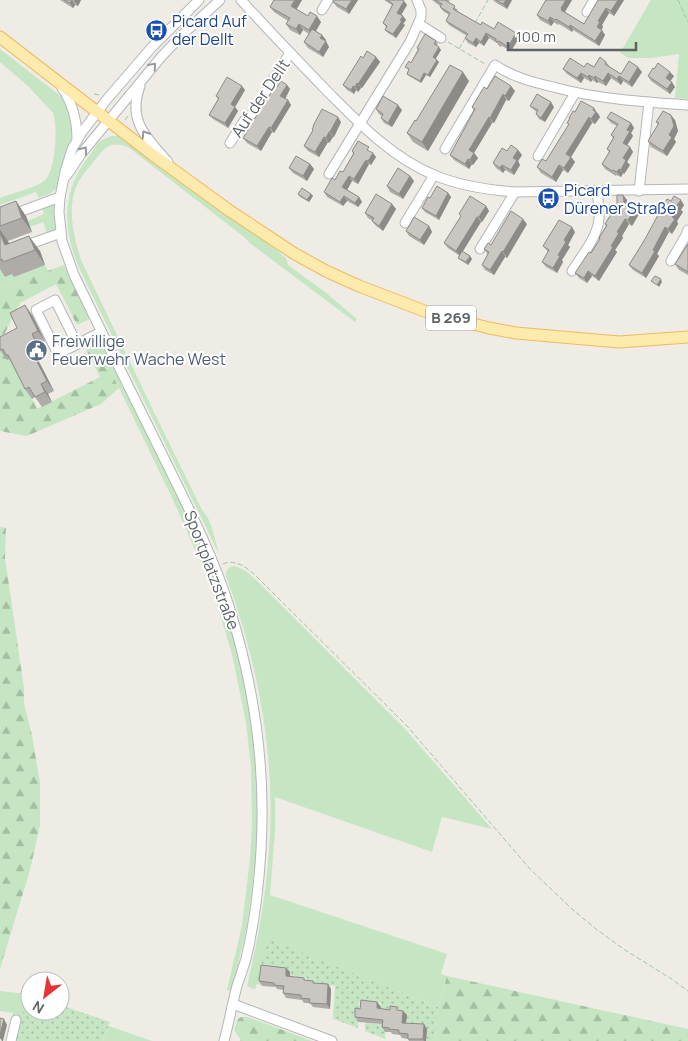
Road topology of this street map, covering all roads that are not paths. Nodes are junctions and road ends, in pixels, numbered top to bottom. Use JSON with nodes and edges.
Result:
{"nodes":[{"id":1,"x":199,"y":0,"type":"edge"},
{"id":2,"x":220,"y":0,"type":"edge"},
{"id":3,"x":241,"y":0,"type":"edge"},
{"id":4,"x":328,"y":0,"type":"edge"},
{"id":5,"x":417,"y":0,"type":"edge"},
{"id":6,"x":594,"y":0,"type":"edge"},
{"id":7,"x":322,"y":10,"type":"dead end"},
{"id":8,"x":587,"y":12,"type":"dead end"},
{"id":9,"x":419,"y":24,"type":"junction"},
{"id":10,"x":0,"y":37,"type":"edge"},
{"id":11,"x":441,"y":38,"type":"road end"},
{"id":12,"x":290,"y":53,"type":"junction"},
{"id":13,"x":142,"y":80,"type":"junction"},
{"id":14,"x":58,"y":82,"type":"junction"},
{"id":15,"x":575,"y":93,"type":"junction"},
{"id":16,"x":649,"y":102,"type":"junction"},
{"id":17,"x":688,"y":105,"type":"edge"},
{"id":18,"x":98,"y":110,"type":"junction"},
{"id":19,"x":110,"y":119,"type":"junction"},
{"id":20,"x":360,"y":124,"type":"junction"},
{"id":21,"x":77,"y":139,"type":"junction"},
{"id":22,"x":230,"y":144,"type":"dead end"},
{"id":23,"x":445,"y":149,"type":"dead end"},
{"id":24,"x":538,"y":156,"type":"dead end"},
{"id":25,"x":176,"y":172,"type":"junction"},
{"id":26,"x":329,"y":174,"type":"dead end"},
{"id":27,"x":434,"y":175,"type":"junction"},
{"id":28,"x":64,"y":182,"type":"junction"},
{"id":29,"x":688,"y":190,"type":"edge"},
{"id":30,"x":639,"y":191,"type":"junction"},
{"id":31,"x":515,"y":192,"type":"junction"},
{"id":32,"x":597,"y":192,"type":"junction"},
{"id":33,"x":60,"y":197,"type":"junction"},
{"id":34,"x":0,"y":219,"type":"edge"},
{"id":35,"x":404,"y":223,"type":"dead end"},
{"id":36,"x":688,"y":230,"type":"edge"},
{"id":37,"x":61,"y":233,"type":"junction"},
{"id":38,"x":17,"y":248,"type":"edge"},
{"id":39,"x":480,"y":249,"type":"dead end"},
{"id":40,"x":671,"y":261,"type":"dead end"},
{"id":41,"x":572,"y":271,"type":"dead end"},
{"id":42,"x":101,"y":332,"type":"junction"},
{"id":43,"x":688,"y":336,"type":"edge"},
{"id":44,"x":77,"y":344,"type":"junction"},
{"id":45,"x":233,"y":1004,"type":"junction"},
{"id":46,"x":16,"y":1020,"type":"dead end"},
{"id":47,"x":11,"y":1041,"type":"edge"},
{"id":48,"x":224,"y":1041,"type":"edge"},
{"id":49,"x":332,"y":1041,"type":"edge"}],
"edges":[{"from":1,"to":18,"type":"street"},
{"from":13,"to":2,"type":"street","one_way":true},
{"from":3,"to":12,"type":"street","name":"Auf der Dellt"},
{"from":4,"to":7,"type":"street"},
{"from":5,"to":9,"type":"street"},
{"from":6,"to":8,"type":"street"},
{"from":9,"to":11,"type":"street"},
{"from":9,"to":20,"type":"street"},
{"from":10,"to":14,"type":"main road","number":"B 269"},
{"from":12,"to":20,"type":"street","name":"Auf der Dellt"},
{"from":12,"to":22,"type":"street","name":"Auf der Dellt"},
{"from":13,"to":19,"type":"street"},
{"from":25,"to":13,"type":"street","one_way":true},
{"from":14,"to":18,"type":"main road","number":"B 269"},
{"from":14,"to":21,"type":"street","name":"Sportplatzstraße"},
{"from":15,"to":16,"type":"street"},
{"from":15,"to":23,"type":"street"},
{"from":15,"to":24,"type":"street"},
{"from":16,"to":17,"type":"street"},
{"from":16,"to":30,"type":"street"},
{"from":18,"to":19,"type":"main road","number":"B 269"},
{"from":18,"to":21,"type":"street","name":"Sportplatzstraße"},
{"from":19,"to":25,"type":"main road","number":"B 269"},
{"from":28,"to":19,"type":"street","name":"Sportplatzstraße","one_way":true},
{"from":20,"to":26,"type":"street"},
{"from":20,"to":27,"type":"street","name":"Auf der Dellt"},
{"from":21,"to":28,"type":"street","name":"Sportplatzstraße"},
{"from":25,"to":43,"type":"main road","number":"B 269"},
{"from":27,"to":31,"type":"street","name":"Auf der Dellt"},
{"from":27,"to":35,"type":"street"},
{"from":28,"to":33,"type":"street","name":"Sportplatzstraße"},
{"from":29,"to":30,"type":"street","name":"Auf der Dellt"},
{"from":30,"to":32,"type":"street","name":"Auf der Dellt"},
{"from":31,"to":32,"type":"street","name":"Auf der Dellt"},
{"from":31,"to":39,"type":"street"},
{"from":32,"to":41,"type":"street"},
{"from":33,"to":34,"type":"street"},
{"from":33,"to":37,"type":"street","name":"Sportplatzstraße"},
{"from":36,"to":40,"type":"street"},
{"from":37,"to":38,"type":"street"},
{"from":37,"to":42,"type":"street","name":"Sportplatzstraße"},
{"from":42,"to":44,"type":"street"},
{"from":42,"to":45,"type":"street","name":"Sportplatzstraße"},
{"from":44,"to":44,"type":"street"},
{"from":45,"to":48,"type":"street","name":"Sportplatzstraße"},
{"from":45,"to":49,"type":"street"},
{"from":46,"to":47,"type":"street"}]}
